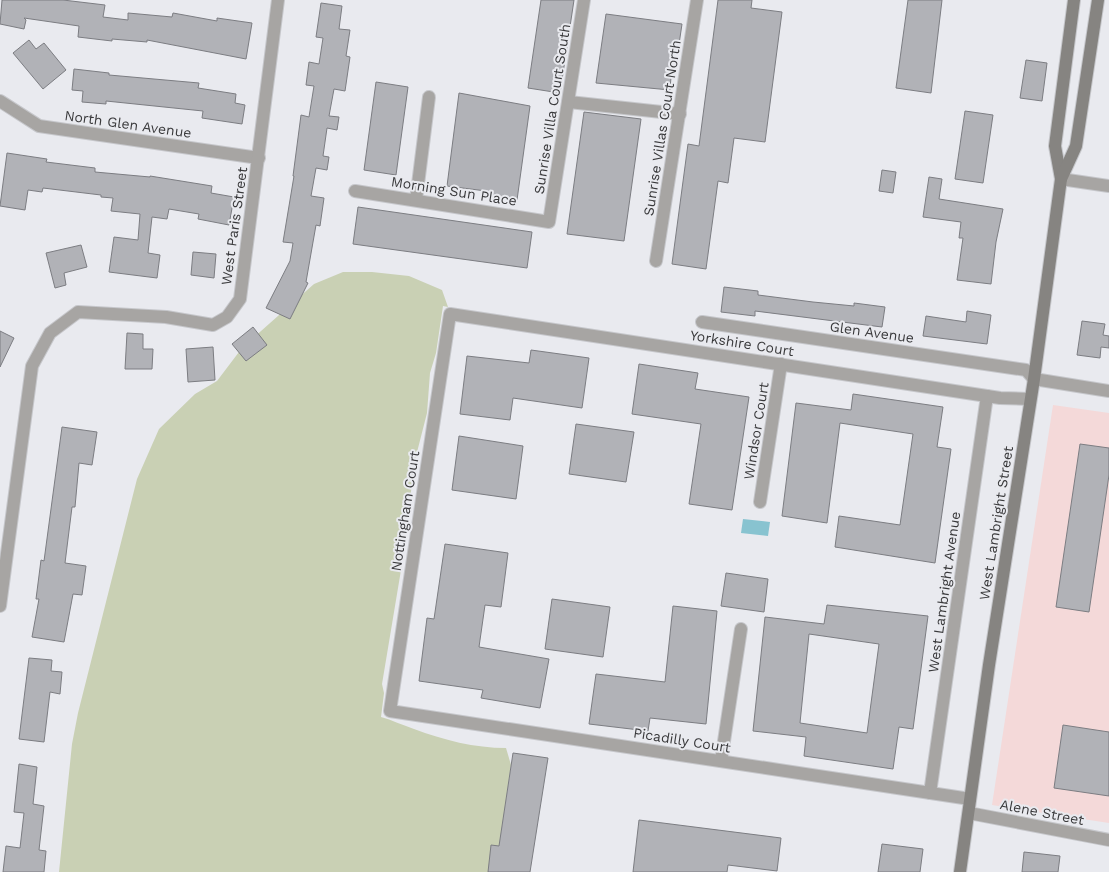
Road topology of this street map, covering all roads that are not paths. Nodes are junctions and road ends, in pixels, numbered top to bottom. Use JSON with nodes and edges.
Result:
{"nodes":[{"id":1,"x":278,"y":0,"type":"edge"},
{"id":2,"x":584,"y":0,"type":"edge"},
{"id":3,"x":697,"y":0,"type":"edge"},
{"id":4,"x":1074,"y":0,"type":"edge"},
{"id":5,"x":1098,"y":0,"type":"edge"},
{"id":6,"x":429,"y":97,"type":"dead end"},
{"id":7,"x":0,"y":101,"type":"edge"},
{"id":8,"x":569,"y":102,"type":"junction"},
{"id":9,"x":680,"y":114,"type":"junction"},
{"id":10,"x":259,"y":158,"type":"junction"},
{"id":11,"x":1061,"y":179,"type":"junction"},
{"id":12,"x":1109,"y":186,"type":"edge"},
{"id":13,"x":355,"y":191,"type":"dead end"},
{"id":14,"x":416,"y":200,"type":"junction"},
{"id":15,"x":549,"y":222,"type":"joint"},
{"id":16,"x":656,"y":261,"type":"dead end"},
{"id":17,"x":450,"y":314,"type":"joint"},
{"id":18,"x":702,"y":322,"type":"dead end"},
{"id":19,"x":781,"y":364,"type":"junction"},
{"id":20,"x":1034,"y":379,"type":"junction"},
{"id":21,"x":1109,"y":391,"type":"edge"},
{"id":22,"x":987,"y":396,"type":"junction"},
{"id":23,"x":1030,"y":399,"type":"junction"},
{"id":24,"x":760,"y":502,"type":"dead end"},
{"id":25,"x":0,"y":606,"type":"edge"},
{"id":26,"x":741,"y":630,"type":"dead end"},
{"id":27,"x":390,"y":711,"type":"joint"},
{"id":28,"x":721,"y":761,"type":"junction"},
{"id":29,"x":930,"y":793,"type":"junction"},
{"id":30,"x":970,"y":799,"type":"junction"},
{"id":31,"x":969,"y":813,"type":"junction"},
{"id":32,"x":1109,"y":840,"type":"edge"},
{"id":33,"x":960,"y":872,"type":"edge"}],
"edges":[{"from":1,"to":10,"type":"street","name":"West Paris Street"},
{"from":2,"to":8,"type":"street","name":"Sunrise Villa Court South"},
{"from":3,"to":9,"type":"street","name":"Sunrise Villas Court North"},
{"from":4,"to":11,"type":"main road","name":"West Lambright Street"},
{"from":5,"to":11,"type":"main road","name":"West Lambright Street"},
{"from":6,"to":14,"type":"street"},
{"from":7,"to":10,"type":"street","name":"North Glen Avenue"},
{"from":8,"to":9,"type":"street"},
{"from":8,"to":15,"type":"street","name":"Sunrise Villa Court South"},
{"from":9,"to":16,"type":"street","name":"Sunrise Villas Court North"},
{"from":10,"to":25,"type":"street","name":"West Paris Street"},
{"from":11,"to":12,"type":"street"},
{"from":11,"to":20,"type":"main road","name":"West Lambright Street"},
{"from":13,"to":14,"type":"street","name":"Morning Sun Place"},
{"from":14,"to":15,"type":"street","name":"Morning Sun Place"},
{"from":17,"to":19,"type":"street","name":"Yorkshire Court"},
{"from":17,"to":27,"type":"street","name":"Nottingham Court"},
{"from":18,"to":20,"type":"street","name":"Glen Avenue"},
{"from":19,"to":22,"type":"street","name":"Yorkshire Court"},
{"from":19,"to":24,"type":"street","name":"Windsor Court"},
{"from":20,"to":21,"type":"street"},
{"from":20,"to":23,"type":"main road","name":"West Lambright Street"},
{"from":22,"to":23,"type":"street","name":"Yorkshire Court"},
{"from":22,"to":29,"type":"street","name":"West Lambright Avenue"},
{"from":23,"to":30,"type":"main road","name":"West Lambright Street"},
{"from":26,"to":28,"type":"street"},
{"from":27,"to":28,"type":"street","name":"Picadilly Court"},
{"from":28,"to":29,"type":"street","name":"Picadilly Court"},
{"from":29,"to":30,"type":"street","name":"Picadilly Court"},
{"from":30,"to":31,"type":"main road","name":"West Lambright Street"},
{"from":31,"to":32,"type":"street","name":"Alene Street"},
{"from":31,"to":33,"type":"main road","name":"West Lambright Street"}]}
